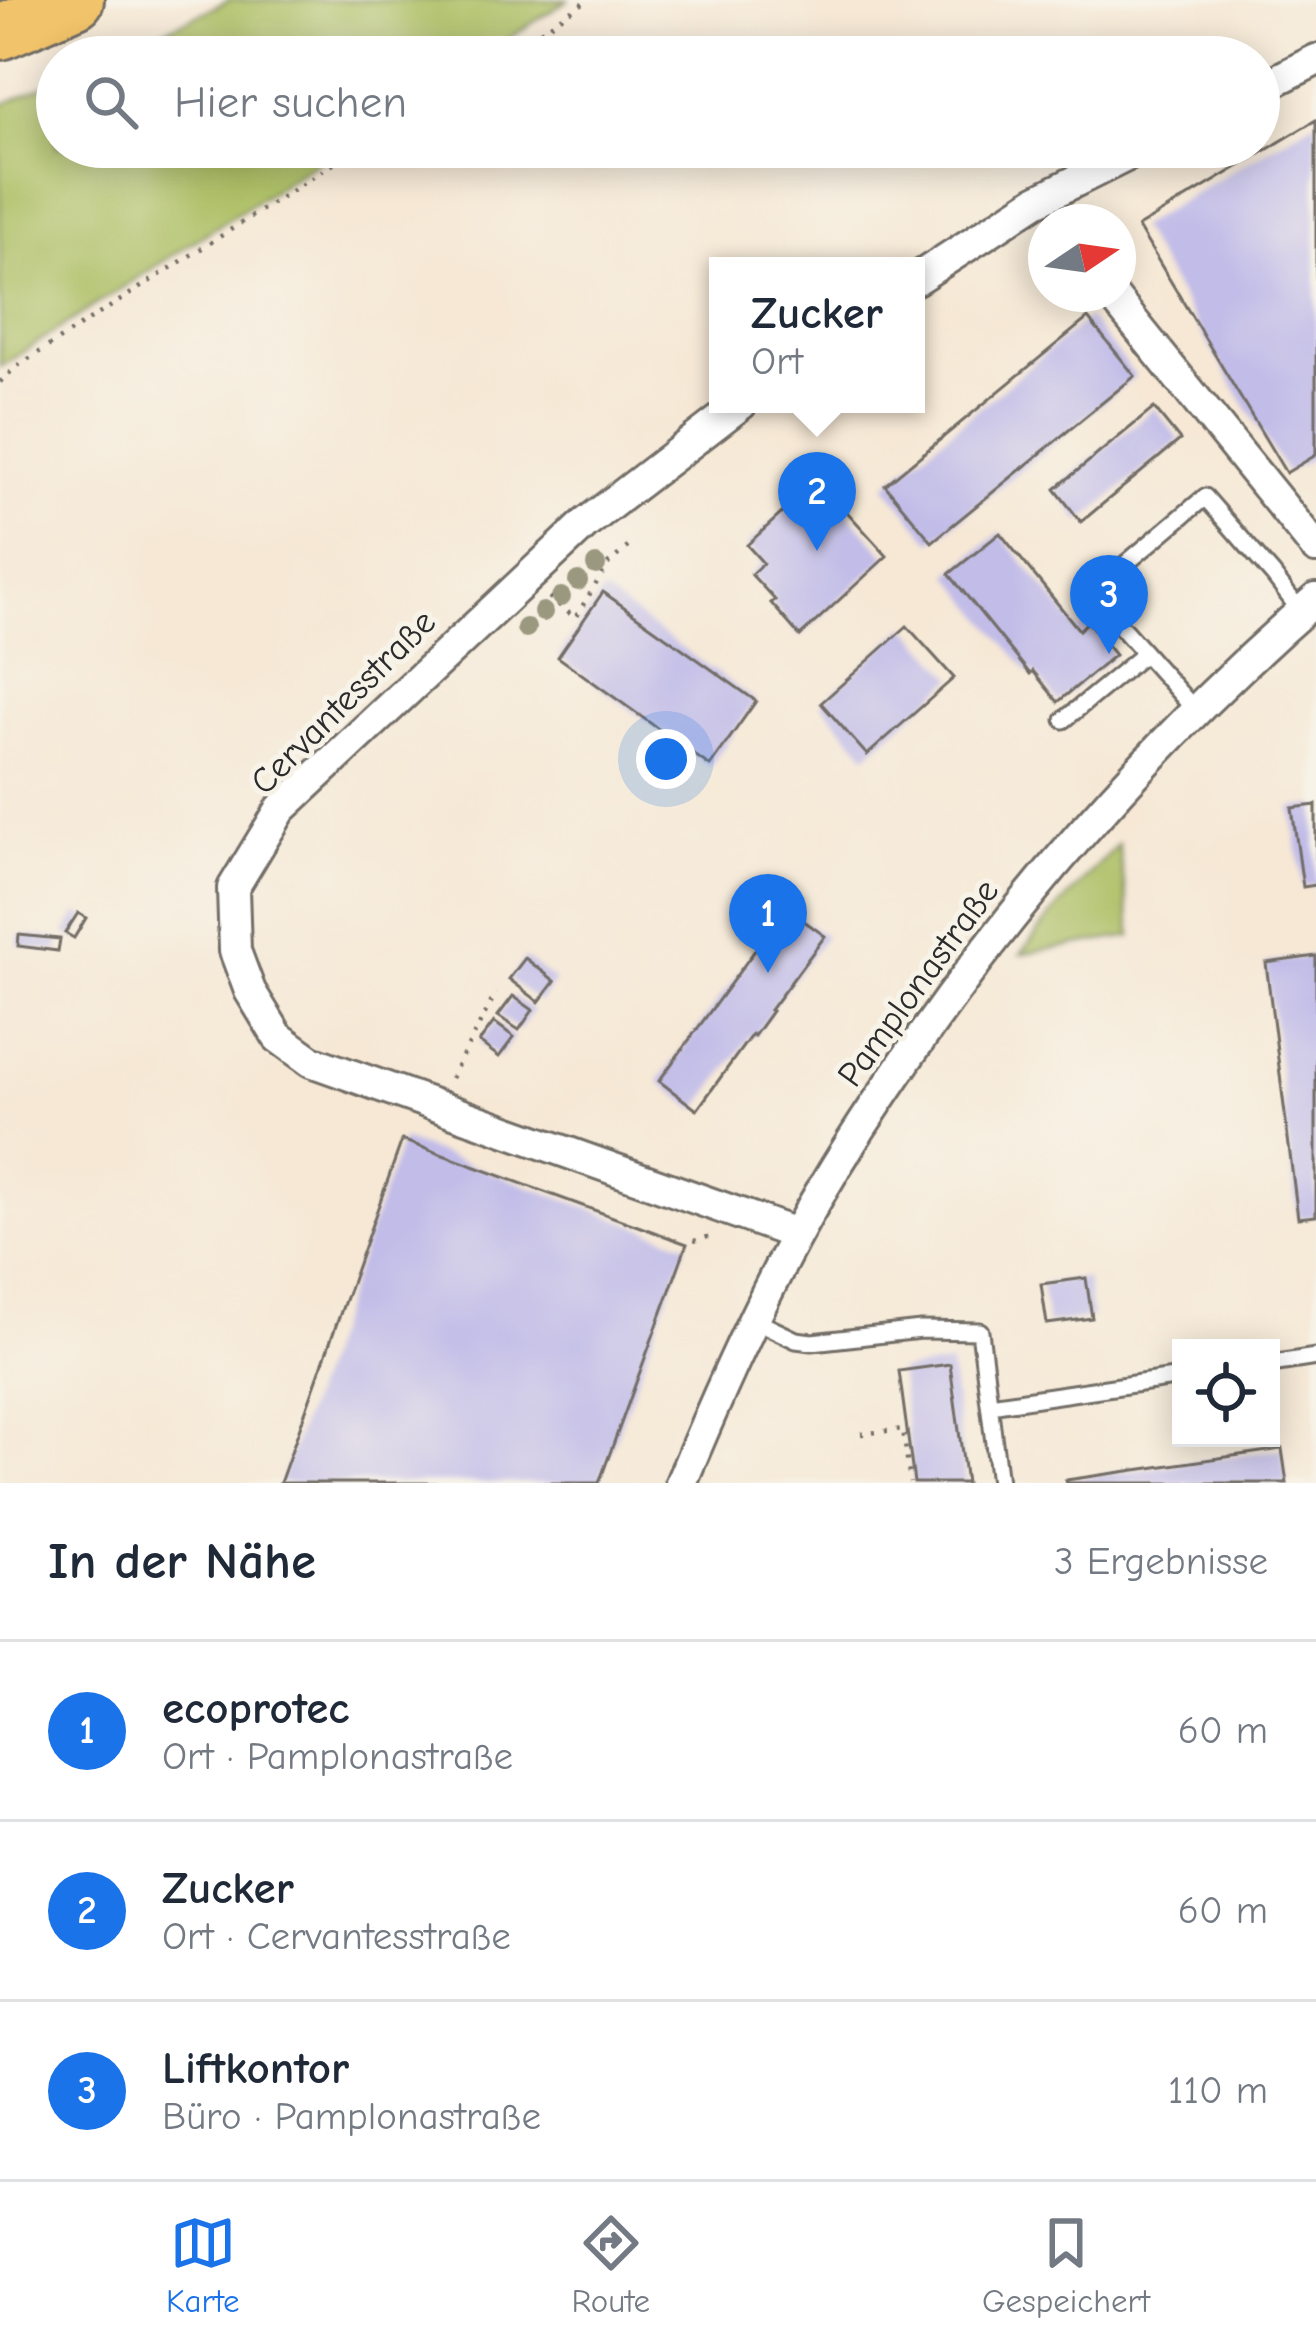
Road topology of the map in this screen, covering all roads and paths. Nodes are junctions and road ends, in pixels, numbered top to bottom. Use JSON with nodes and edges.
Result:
{"nodes":[{"id":1,"x":76,"y":0,"type":"edge"},
{"id":2,"x":588,"y":0,"type":"edge"},
{"id":3,"x":0,"y":32,"type":"edge"},
{"id":4,"x":532,"y":36,"type":"edge"},
{"id":5,"x":1316,"y":60,"type":"edge"},
{"id":6,"x":1280,"y":78,"type":"edge"},
{"id":7,"x":326,"y":168,"type":"edge"},
{"id":8,"x":1112,"y":168,"type":"edge"},
{"id":9,"x":1057,"y":204,"type":"edge"},
{"id":10,"x":1028,"y":221,"type":"edge"},
{"id":11,"x":925,"y":274,"type":"edge"},
{"id":12,"x":1126,"y":312,"type":"edge"},
{"id":13,"x":0,"y":382,"type":"edge"},
{"id":14,"x":729,"y":413,"type":"edge"},
{"id":15,"x":629,"y":546,"type":"dead end"},
{"id":16,"x":1316,"y":548,"type":"edge"},
{"id":17,"x":547,"y":596,"type":"dead end"},
{"id":18,"x":1308,"y":606,"type":"edge"},
{"id":19,"x":1144,"y":654,"type":"junction"},
{"id":20,"x":1195,"y":710,"type":"junction"},
{"id":21,"x":1064,"y":720,"type":"dead end"},
{"id":22,"x":496,"y":993,"type":"dead end"},
{"id":23,"x":464,"y":1054,"type":"dead end"},
{"id":24,"x":796,"y":1234,"type":"junction"},
{"id":25,"x":715,"y":1235,"type":"dead end"},
{"id":26,"x":694,"y":1241,"type":"dead end"},
{"id":27,"x":754,"y":1320,"type":"junction"},
{"id":28,"x":1316,"y":1358,"type":"edge"},
{"id":29,"x":1280,"y":1363,"type":"edge"},
{"id":30,"x":1172,"y":1378,"type":"edge"},
{"id":31,"x":990,"y":1405,"type":"junction"},
{"id":32,"x":861,"y":1434,"type":"dead end"},
{"id":33,"x":681,"y":1483,"type":"edge"},
{"id":34,"x":910,"y":1483,"type":"edge"},
{"id":35,"x":999,"y":1483,"type":"edge"}],
"edges":[{"from":1,"to":3,"type":"highway"},
{"from":2,"to":4,"type":"path"},
{"from":5,"to":6,"type":"street"},
{"from":7,"to":13,"type":"path"},
{"from":8,"to":9,"type":"street"},
{"from":10,"to":11,"type":"street"},
{"from":12,"to":16,"type":"street"},
{"from":14,"to":24,"type":"street","name":"Cervantesstraße"},
{"from":15,"to":17,"type":"path"},
{"from":18,"to":19,"type":"lane"},
{"from":18,"to":20,"type":"street","name":"Pamplonastraße"},
{"from":19,"to":20,"type":"lane"},
{"from":19,"to":21,"type":"lane"},
{"from":20,"to":24,"type":"street","name":"Pamplonastraße"},
{"from":22,"to":23,"type":"path"},
{"from":24,"to":27,"type":"street","name":"Pamplonastraße"},
{"from":25,"to":26,"type":"path"},
{"from":27,"to":31,"type":"lane"},
{"from":27,"to":33,"type":"street","name":"Pamplonastraße"},
{"from":28,"to":29,"type":"lane"},
{"from":30,"to":31,"type":"lane"},
{"from":31,"to":35,"type":"lane"},
{"from":32,"to":34,"type":"path"}]}
